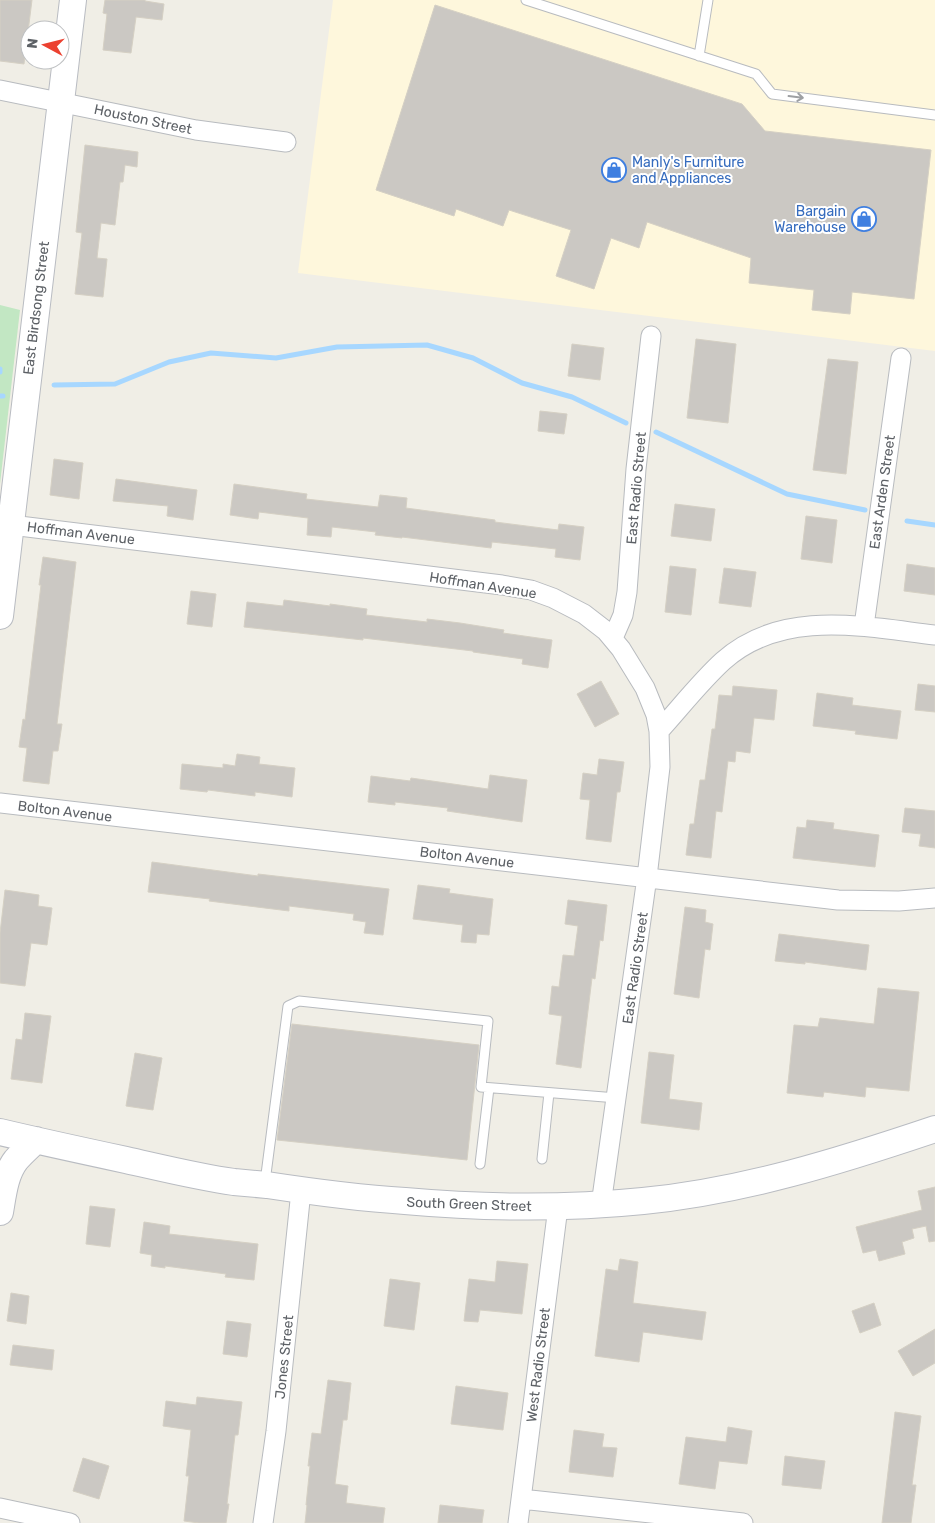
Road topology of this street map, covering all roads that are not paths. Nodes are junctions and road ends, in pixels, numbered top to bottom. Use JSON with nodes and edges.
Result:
{"nodes":[{"id":1,"x":72,"y":0,"type":"edge"},
{"id":2,"x":526,"y":0,"type":"edge"},
{"id":3,"x":708,"y":0,"type":"edge"},
{"id":4,"x":699,"y":56,"type":"junction"},
{"id":5,"x":0,"y":90,"type":"edge"},
{"id":6,"x":60,"y":101,"type":"junction"},
{"id":7,"x":935,"y":115,"type":"edge"},
{"id":8,"x":286,"y":142,"type":"dead end"},
{"id":9,"x":650,"y":336,"type":"dead end"},
{"id":10,"x":901,"y":358,"type":"dead end"},
{"id":11,"x":7,"y":532,"type":"edge"},
{"id":12,"x":0,"y":616,"type":"edge"},
{"id":13,"x":864,"y":626,"type":"junction"},
{"id":14,"x":935,"y":635,"type":"edge"},
{"id":15,"x":613,"y":638,"type":"junction"},
{"id":16,"x":659,"y":731,"type":"junction"},
{"id":17,"x":0,"y":803,"type":"edge"},
{"id":18,"x":648,"y":878,"type":"junction"},
{"id":19,"x":935,"y":898,"type":"edge"},
{"id":20,"x":489,"y":1088,"type":"junction"},
{"id":21,"x":549,"y":1093,"type":"junction"},
{"id":22,"x":616,"y":1098,"type":"junction"},
{"id":23,"x":935,"y":1129,"type":"edge"},
{"id":24,"x":0,"y":1132,"type":"edge"},
{"id":25,"x":36,"y":1140,"type":"junction"},
{"id":26,"x":542,"y":1159,"type":"dead end"},
{"id":27,"x":480,"y":1164,"type":"dead end"},
{"id":28,"x":265,"y":1185,"type":"junction"},
{"id":29,"x":301,"y":1191,"type":"junction"},
{"id":30,"x":601,"y":1205,"type":"junction"},
{"id":31,"x":558,"y":1207,"type":"junction"},
{"id":32,"x":0,"y":1212,"type":"edge"},
{"id":33,"x":521,"y":1499,"type":"junction"},
{"id":34,"x":0,"y":1508,"type":"edge"},
{"id":35,"x":70,"y":1523,"type":"edge"},
{"id":36,"x":263,"y":1523,"type":"edge"},
{"id":37,"x":518,"y":1523,"type":"edge"},
{"id":38,"x":743,"y":1523,"type":"edge"}],
"edges":[{"from":1,"to":6,"type":"street","name":"East Birdsong Street"},
{"from":2,"to":4,"type":"lane"},
{"from":3,"to":4,"type":"lane"},
{"from":4,"to":7,"type":"lane","one_way":true},
{"from":5,"to":6,"type":"street","name":"Houston Street"},
{"from":6,"to":8,"type":"street","name":"Houston Street"},
{"from":6,"to":11,"type":"street","name":"East Birdsong Street"},
{"from":9,"to":15,"type":"street","name":"East Radio Street"},
{"from":10,"to":13,"type":"street","name":"East Arden Street"},
{"from":11,"to":12,"type":"street","name":"East Birdsong Street"},
{"from":11,"to":15,"type":"street","name":"Hoffman Avenue"},
{"from":13,"to":14,"type":"street"},
{"from":13,"to":16,"type":"street"},
{"from":15,"to":16,"type":"street","name":"Hoffman Avenue"},
{"from":16,"to":18,"type":"street","name":"East Radio Street"},
{"from":17,"to":18,"type":"street","name":"Bolton Avenue"},
{"from":18,"to":19,"type":"street","name":"Bolton Avenue"},
{"from":18,"to":22,"type":"street","name":"East Radio Street"},
{"from":20,"to":21,"type":"lane"},
{"from":20,"to":27,"type":"lane"},
{"from":20,"to":28,"type":"lane"},
{"from":21,"to":22,"type":"lane"},
{"from":21,"to":26,"type":"lane"},
{"from":22,"to":30,"type":"street","name":"East Radio Street"},
{"from":23,"to":30,"type":"street","name":"South Green Street"},
{"from":24,"to":25,"type":"street","name":"South Green Street"},
{"from":25,"to":28,"type":"street","name":"South Green Street"},
{"from":25,"to":32,"type":"street"},
{"from":28,"to":29,"type":"street","name":"South Green Street"},
{"from":29,"to":31,"type":"street","name":"South Green Street"},
{"from":29,"to":36,"type":"street","name":"Jones Street"},
{"from":30,"to":31,"type":"street","name":"South Green Street"},
{"from":31,"to":33,"type":"street","name":"West Radio Street"},
{"from":33,"to":37,"type":"street","name":"West Radio Street"},
{"from":33,"to":38,"type":"street"},
{"from":34,"to":35,"type":"street"}]}
